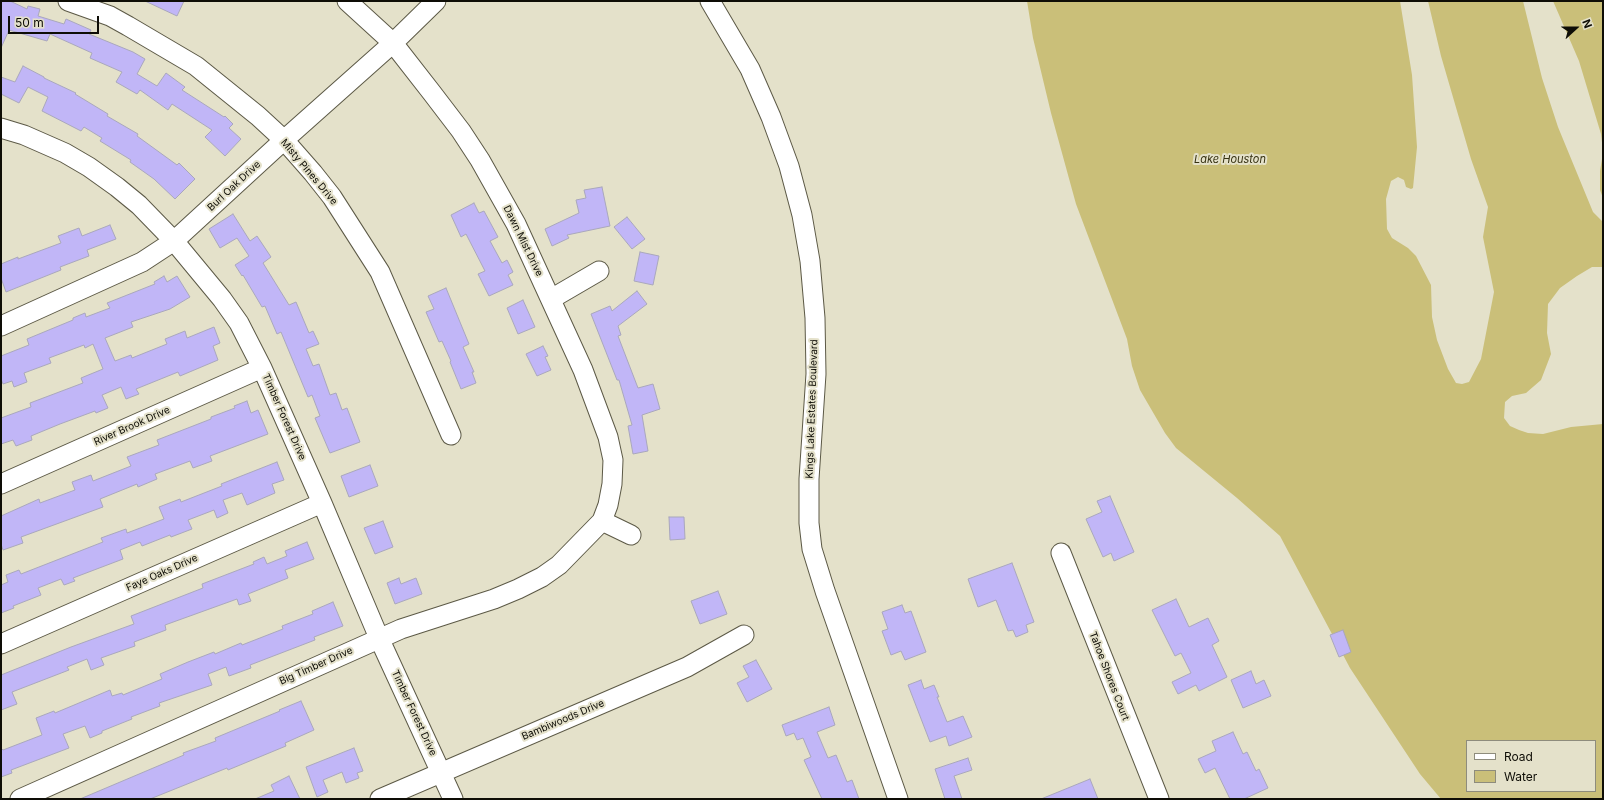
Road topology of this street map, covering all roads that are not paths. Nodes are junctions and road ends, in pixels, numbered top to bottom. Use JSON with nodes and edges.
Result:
{"nodes":[{"id":1,"x":68,"y":1,"type":"edge"},
{"id":2,"x":347,"y":1,"type":"edge"},
{"id":3,"x":436,"y":1,"type":"edge"},
{"id":4,"x":710,"y":1,"type":"edge"},
{"id":5,"x":393,"y":43,"type":"junction"},
{"id":6,"x":1,"y":128,"type":"edge"},
{"id":7,"x":284,"y":140,"type":"junction"},
{"id":8,"x":174,"y":241,"type":"junction"},
{"id":9,"x":599,"y":271,"type":"dead end"},
{"id":10,"x":551,"y":298,"type":"junction"},
{"id":11,"x":1,"y":326,"type":"edge"},
{"id":12,"x":262,"y":368,"type":"junction"},
{"id":13,"x":451,"y":435,"type":"dead end"},
{"id":14,"x":1,"y":484,"type":"edge"},
{"id":15,"x":322,"y":503,"type":"junction"},
{"id":16,"x":602,"y":521,"type":"junction"},
{"id":17,"x":631,"y":535,"type":"dead end"},
{"id":18,"x":1061,"y":553,"type":"dead end"},
{"id":19,"x":744,"y":635,"type":"dead end"},
{"id":20,"x":379,"y":638,"type":"junction"},
{"id":21,"x":1,"y":644,"type":"edge"},
{"id":22,"x":441,"y":772,"type":"junction"},
{"id":23,"x":20,"y":799,"type":"edge"},
{"id":24,"x":380,"y":799,"type":"edge"},
{"id":25,"x":453,"y":799,"type":"edge"},
{"id":26,"x":898,"y":799,"type":"edge"},
{"id":27,"x":1159,"y":799,"type":"edge"}],
"edges":[{"from":1,"to":7,"type":"street","name":"Misty Pines Drive"},
{"from":2,"to":5,"type":"street","name":"Dawn Mist Drive"},
{"from":3,"to":5,"type":"street","name":"Burl Oak Drive"},
{"from":4,"to":26,"type":"street","name":"Kings Lake Estates Boulevard"},
{"from":5,"to":7,"type":"street","name":"Burl Oak Drive"},
{"from":5,"to":10,"type":"street","name":"Dawn Mist Drive"},
{"from":6,"to":8,"type":"street","name":"Timber Forest Drive"},
{"from":7,"to":8,"type":"street","name":"Burl Oak Drive"},
{"from":7,"to":13,"type":"street","name":"Misty Pines Drive"},
{"from":8,"to":11,"type":"street","name":"Burl Oak Drive"},
{"from":8,"to":12,"type":"street","name":"Timber Forest Drive"},
{"from":9,"to":10,"type":"street"},
{"from":10,"to":16,"type":"street","name":"Dawn Mist Drive"},
{"from":12,"to":14,"type":"street","name":"River Brook Drive"},
{"from":12,"to":15,"type":"street","name":"Timber Forest Drive"},
{"from":15,"to":20,"type":"street","name":"Timber Forest Drive"},
{"from":15,"to":21,"type":"street","name":"Faye Oaks Drive"},
{"from":16,"to":17,"type":"street"},
{"from":16,"to":20,"type":"street","name":"Big Timber Drive"},
{"from":18,"to":27,"type":"street","name":"Tahoe Shores Court"},
{"from":19,"to":22,"type":"street","name":"Bambiwoods Drive"},
{"from":20,"to":22,"type":"street","name":"Timber Forest Drive"},
{"from":20,"to":23,"type":"street","name":"Big Timber Drive"},
{"from":22,"to":24,"type":"street","name":"Bambiwoods Drive"},
{"from":22,"to":25,"type":"street","name":"Timber Forest Drive"}]}
